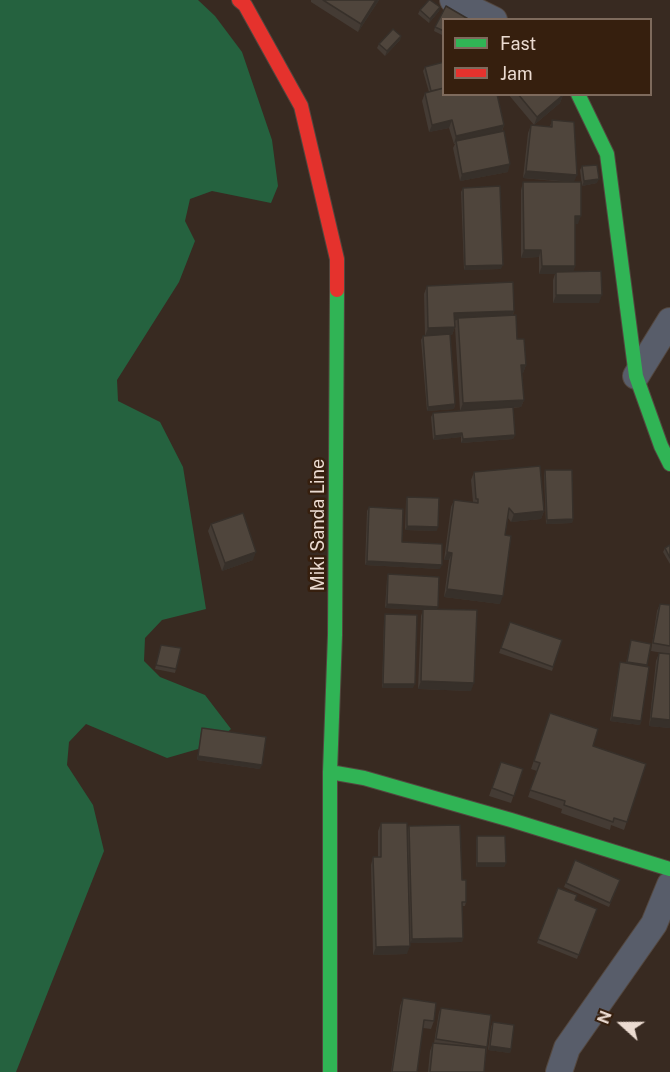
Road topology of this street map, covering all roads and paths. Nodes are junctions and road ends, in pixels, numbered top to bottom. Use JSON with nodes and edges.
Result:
{"nodes":[{"id":1,"x":239,"y":0,"type":"edge"},
{"id":2,"x":453,"y":0,"type":"edge"},
{"id":3,"x":490,"y":18,"type":"edge"},
{"id":4,"x":579,"y":96,"type":"edge"},
{"id":5,"x":670,"y":321,"type":"edge"},
{"id":6,"x":636,"y":376,"type":"junction"},
{"id":7,"x":670,"y":464,"type":"edge"},
{"id":8,"x":330,"y":772,"type":"junction"},
{"id":9,"x":670,"y":869,"type":"edge"},
{"id":10,"x":670,"y":885,"type":"edge"},
{"id":11,"x":330,"y":1072,"type":"edge"},
{"id":12,"x":559,"y":1072,"type":"edge"}],
"edges":[{"from":1,"to":8,"type":"main road","name":"Miki Sanda Line"},
{"from":2,"to":3,"type":"street"},
{"from":4,"to":6,"type":"main road"},
{"from":5,"to":6,"type":"street"},
{"from":6,"to":7,"type":"main road"},
{"from":8,"to":9,"type":"main road"},
{"from":8,"to":11,"type":"main road","name":"Miki Sanda Line"},
{"from":10,"to":12,"type":"street"}]}
